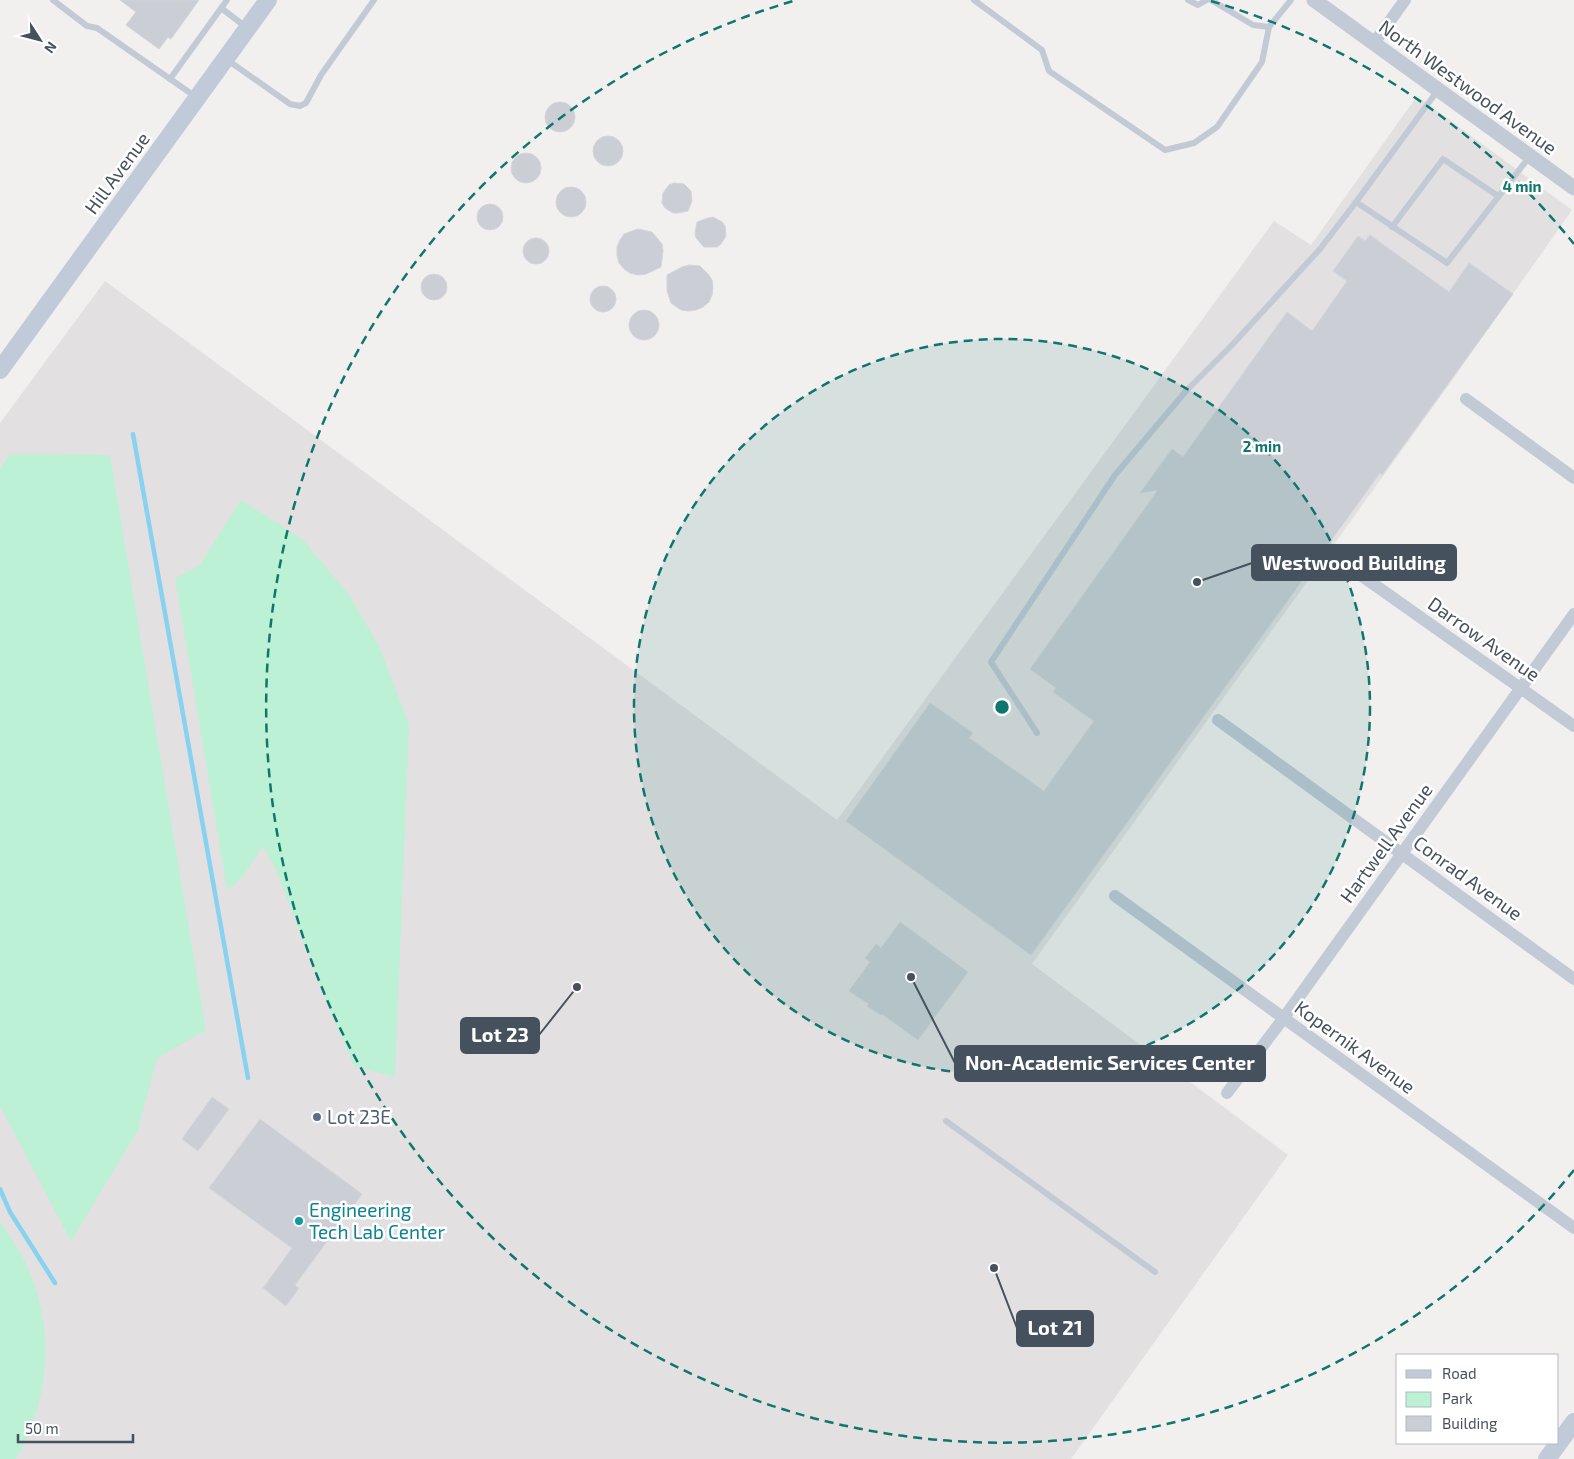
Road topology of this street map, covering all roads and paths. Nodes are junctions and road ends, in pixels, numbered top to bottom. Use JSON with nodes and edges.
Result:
{"nodes":[{"id":1,"x":53,"y":0,"type":"edge"},
{"id":2,"x":227,"y":0,"type":"edge"},
{"id":3,"x":268,"y":0,"type":"edge"},
{"id":4,"x":374,"y":0,"type":"edge"},
{"id":5,"x":974,"y":0,"type":"edge"},
{"id":6,"x":1188,"y":0,"type":"edge"},
{"id":7,"x":1207,"y":0,"type":"edge"},
{"id":8,"x":1211,"y":0,"type":"edge"},
{"id":9,"x":1291,"y":0,"type":"edge"},
{"id":10,"x":1314,"y":0,"type":"edge"},
{"id":11,"x":1405,"y":0,"type":"edge"},
{"id":12,"x":221,"y":8,"type":"junction"},
{"id":13,"x":1269,"y":27,"type":"junction"},
{"id":14,"x":248,"y":28,"type":"junction"},
{"id":15,"x":1374,"y":43,"type":"junction"},
{"id":16,"x":225,"y":59,"type":"junction"},
{"id":17,"x":170,"y":79,"type":"junction"},
{"id":18,"x":1438,"y":90,"type":"junction"},
{"id":19,"x":197,"y":98,"type":"junction"},
{"id":20,"x":1530,"y":156,"type":"junction"},
{"id":21,"x":1574,"y":188,"type":"edge"},
{"id":22,"x":1498,"y":196,"type":"junction"},
{"id":23,"x":1356,"y":202,"type":"junction"},
{"id":24,"x":1392,"y":227,"type":"junction"},
{"id":25,"x":0,"y":370,"type":"edge"},
{"id":26,"x":1466,"y":400,"type":"dead end"},
{"id":27,"x":1574,"y":478,"type":"edge"},
{"id":28,"x":1348,"y":566,"type":"dead end"},
{"id":29,"x":1574,"y":614,"type":"edge"},
{"id":30,"x":1521,"y":688,"type":"junction"},
{"id":31,"x":1218,"y":720,"type":"dead end"},
{"id":32,"x":1574,"y":726,"type":"edge"},
{"id":33,"x":1037,"y":734,"type":"dead end"},
{"id":34,"x":1402,"y":853,"type":"junction"},
{"id":35,"x":1115,"y":896,"type":"dead end"},
{"id":36,"x":1574,"y":979,"type":"edge"},
{"id":37,"x":1283,"y":1018,"type":"junction"},
{"id":38,"x":1227,"y":1093,"type":"dead end"},
{"id":39,"x":946,"y":1121,"type":"dead end"},
{"id":40,"x":1574,"y":1228,"type":"edge"},
{"id":41,"x":1155,"y":1272,"type":"dead end"},
{"id":42,"x":1574,"y":1422,"type":"edge"},
{"id":43,"x":1559,"y":1443,"type":"edge"},
{"id":44,"x":1558,"y":1444,"type":"edge"},
{"id":45,"x":1547,"y":1459,"type":"edge"}],
"edges":[{"from":1,"to":17,"type":"lane"},
{"from":2,"to":12,"type":"lane"},
{"from":3,"to":14,"type":"main road","name":"Hill Avenue"},
{"from":4,"to":16,"type":"lane"},
{"from":5,"to":13,"type":"lane"},
{"from":6,"to":7,"type":"lane"},
{"from":8,"to":13,"type":"lane"},
{"from":9,"to":13,"type":"lane"},
{"from":10,"to":15,"type":"street","name":"North Westwood Avenue"},
{"from":11,"to":15,"type":"street"},
{"from":12,"to":14,"type":"lane"},
{"from":12,"to":17,"type":"lane"},
{"from":14,"to":16,"type":"main road","name":"Hill Avenue"},
{"from":15,"to":18,"type":"street","name":"North Westwood Avenue"},
{"from":16,"to":19,"type":"main road","name":"Hill Avenue"},
{"from":17,"to":19,"type":"lane"},
{"from":18,"to":20,"type":"street","name":"North Westwood Avenue"},
{"from":18,"to":23,"type":"lane"},
{"from":19,"to":25,"type":"main road","name":"Hill Avenue"},
{"from":20,"to":21,"type":"street","name":"North Westwood Avenue"},
{"from":20,"to":22,"type":"lane"},
{"from":22,"to":24,"type":"lane"},
{"from":22,"to":24,"type":"lane"},
{"from":23,"to":24,"type":"lane"},
{"from":23,"to":33,"type":"lane"},
{"from":26,"to":27,"type":"street"},
{"from":28,"to":30,"type":"street","name":"Darrow Avenue"},
{"from":29,"to":30,"type":"street","name":"Hartwell Avenue"},
{"from":30,"to":32,"type":"street","name":"Darrow Avenue"},
{"from":30,"to":34,"type":"street","name":"Hartwell Avenue"},
{"from":31,"to":34,"type":"street","name":"Conrad Avenue"},
{"from":34,"to":36,"type":"street","name":"Conrad Avenue"},
{"from":34,"to":37,"type":"street","name":"Hartwell Avenue"},
{"from":35,"to":37,"type":"street","name":"Kopernik Avenue"},
{"from":37,"to":38,"type":"street","name":"Hartwell Avenue"},
{"from":37,"to":40,"type":"street","name":"Kopernik Avenue"},
{"from":39,"to":41,"type":"lane"},
{"from":42,"to":43,"type":"main road"},
{"from":44,"to":45,"type":"main road"}]}
